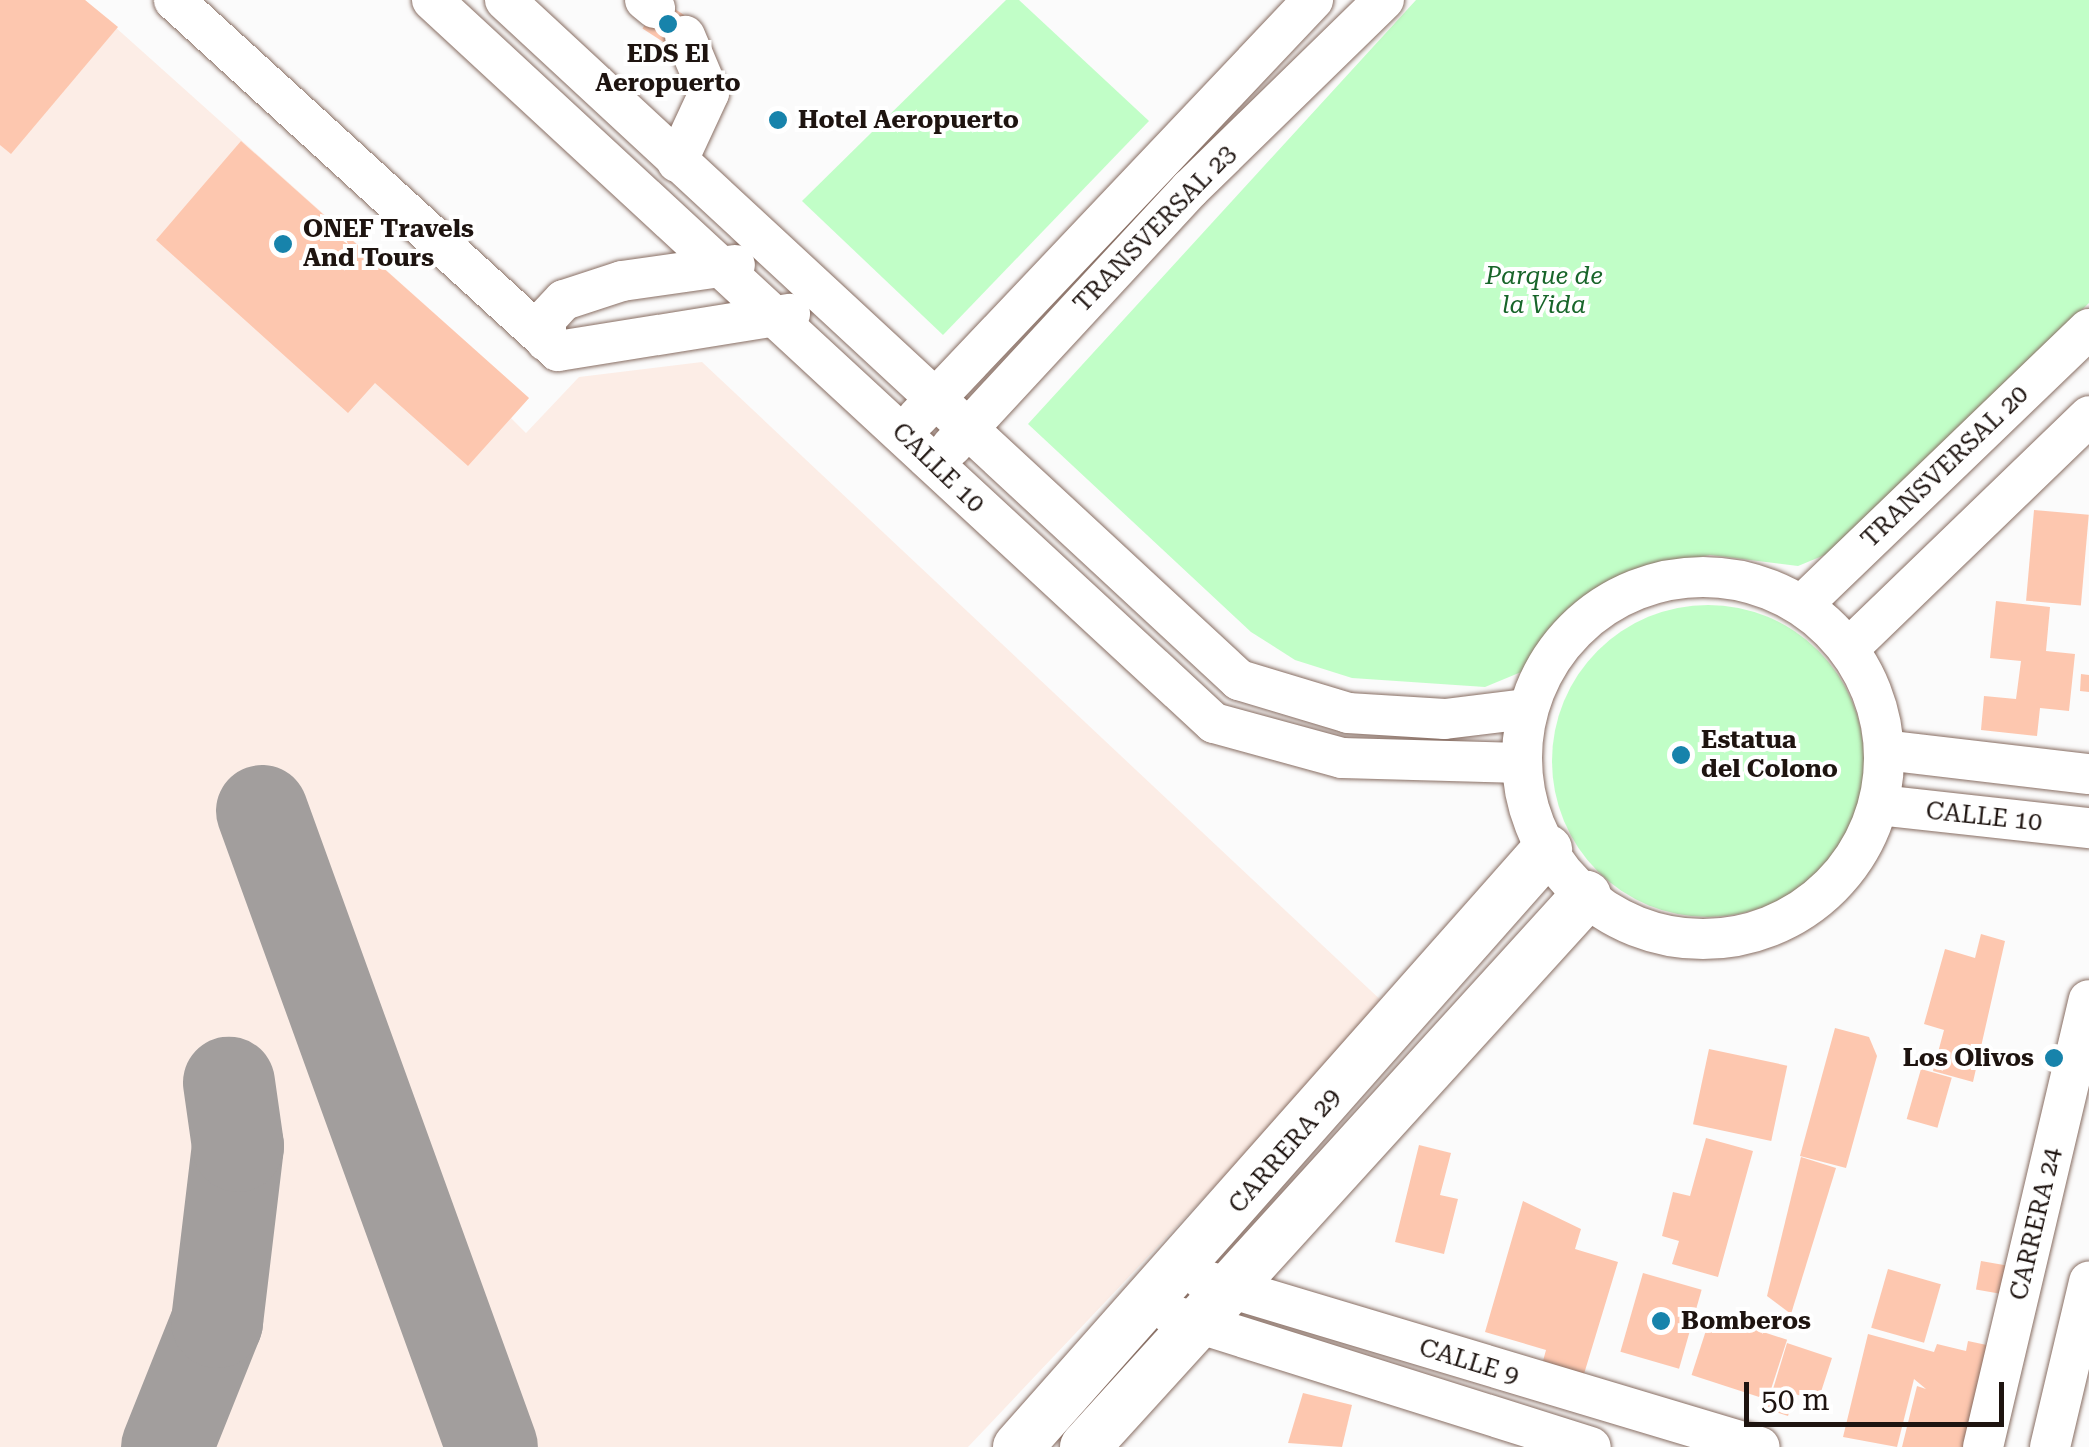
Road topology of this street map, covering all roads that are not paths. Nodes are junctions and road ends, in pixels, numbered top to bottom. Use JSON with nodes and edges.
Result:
{"nodes":[{"id":1,"x":174,"y":0,"type":"edge"},
{"id":2,"x":432,"y":0,"type":"edge"},
{"id":3,"x":505,"y":0,"type":"edge"},
{"id":4,"x":1313,"y":0,"type":"edge"},
{"id":5,"x":1384,"y":0,"type":"edge"},
{"id":6,"x":685,"y":36,"type":"dead end"},
{"id":7,"x":677,"y":162,"type":"junction"},
{"id":8,"x":784,"y":264,"type":"junction"},
{"id":9,"x":718,"y":266,"type":"junction"},
{"id":10,"x":833,"y":308,"type":"junction"},
{"id":11,"x":772,"y":317,"type":"junction"},
{"id":12,"x":2089,"y":330,"type":"edge"},
{"id":13,"x":546,"y":342,"type":"junction"},
{"id":14,"x":936,"y":399,"type":"junction"},
{"id":15,"x":2089,"y":416,"type":"edge"},
{"id":16,"x":969,"y":427,"type":"junction"},
{"id":17,"x":902,"y":432,"type":"junction"},
{"id":18,"x":934,"y":464,"type":"junction"},
{"id":19,"x":1802,"y":605,"type":"junction"},
{"id":20,"x":1848,"y":648,"type":"junction"},
{"id":21,"x":1239,"y":680,"type":"junction"},
{"id":22,"x":1527,"y":709,"type":"junction"},
{"id":23,"x":1214,"y":723,"type":"junction"},
{"id":24,"x":1884,"y":750,"type":"junction"},
{"id":25,"x":1521,"y":763,"type":"junction"},
{"id":26,"x":2089,"y":774,"type":"edge"},
{"id":27,"x":1879,"y":805,"type":"junction"},
{"id":28,"x":2089,"y":828,"type":"edge"},
{"id":29,"x":1547,"y":850,"type":"junction"},
{"id":30,"x":1586,"y":896,"type":"junction"},
{"id":31,"x":2089,"y":1000,"type":"edge"},
{"id":32,"x":2089,"y":1282,"type":"edge"},
{"id":33,"x":1164,"y":1289,"type":"junction"},
{"id":34,"x":1233,"y":1290,"type":"junction"},
{"id":35,"x":1197,"y":1324,"type":"junction"},
{"id":36,"x":1668,"y":1435,"type":"edge"},
{"id":37,"x":1018,"y":1447,"type":"edge"},
{"id":38,"x":1085,"y":1447,"type":"edge"},
{"id":39,"x":1592,"y":1447,"type":"edge"},
{"id":40,"x":1760,"y":1447,"type":"edge"},
{"id":41,"x":1983,"y":1447,"type":"edge"},
{"id":42,"x":2050,"y":1447,"type":"edge"}],
"edges":[{"from":1,"to":13,"type":"street"},
{"from":2,"to":9,"type":"street","name":"CALLE 10"},
{"from":3,"to":7,"type":"street","name":"CALLE 10"},
{"from":4,"to":14,"type":"street","name":"TRANSVERSAL 23"},
{"from":5,"to":16,"type":"street","name":"TRANSVERSAL 23"},
{"from":6,"to":7,"type":"street"},
{"from":7,"to":8,"type":"street","name":"CALLE 10"},
{"from":8,"to":9,"type":"street"},
{"from":8,"to":10,"type":"street","name":"CALLE 10"},
{"from":9,"to":11,"type":"street","name":"CALLE 10"},
{"from":9,"to":13,"type":"street"},
{"from":10,"to":11,"type":"street"},
{"from":10,"to":14,"type":"street","name":"CALLE 10"},
{"from":11,"to":13,"type":"street"},
{"from":11,"to":17,"type":"street","name":"CALLE 10"},
{"from":12,"to":19,"type":"street","name":"TRANSVERSAL 20"},
{"from":14,"to":16,"type":"street","name":"CALLE 10"},
{"from":14,"to":17,"type":"street","name":"TRANSVERSAL 23"},
{"from":15,"to":20,"type":"street"},
{"from":16,"to":18,"type":"street","name":"TRANSVERSAL 23"},
{"from":16,"to":21,"type":"street","name":"CALLE 10"},
{"from":17,"to":18,"type":"street","name":"CALLE 10"},
{"from":18,"to":23,"type":"street","name":"CALLE 10"},
{"from":19,"to":20,"type":"street"},
{"from":19,"to":22,"type":"street"},
{"from":20,"to":24,"type":"street"},
{"from":21,"to":22,"type":"street","name":"CALLE 10"},
{"from":21,"to":23,"type":"street"},
{"from":22,"to":25,"type":"street"},
{"from":23,"to":25,"type":"street","name":"CALLE 10"},
{"from":24,"to":26,"type":"street"},
{"from":24,"to":27,"type":"street"},
{"from":25,"to":29,"type":"street"},
{"from":27,"to":28,"type":"street","name":"CALLE 10"},
{"from":27,"to":30,"type":"street"},
{"from":29,"to":30,"type":"street"},
{"from":29,"to":33,"type":"main road","name":"CARRERA 29"},
{"from":30,"to":34,"type":"main road"},
{"from":31,"to":41,"type":"street","name":"CARRERA 24"},
{"from":32,"to":42,"type":"street"},
{"from":33,"to":34,"type":"street","name":"CALLE 9"},
{"from":33,"to":35,"type":"street","name":"CALLE 9"},
{"from":33,"to":37,"type":"main road","name":"CARRERA 29"},
{"from":34,"to":35,"type":"main road"},
{"from":34,"to":36,"type":"street","name":"CALLE 9"},
{"from":35,"to":38,"type":"main road"},
{"from":35,"to":39,"type":"street","name":"CALLE 9"},
{"from":36,"to":40,"type":"street","name":"CALLE 9"}]}
